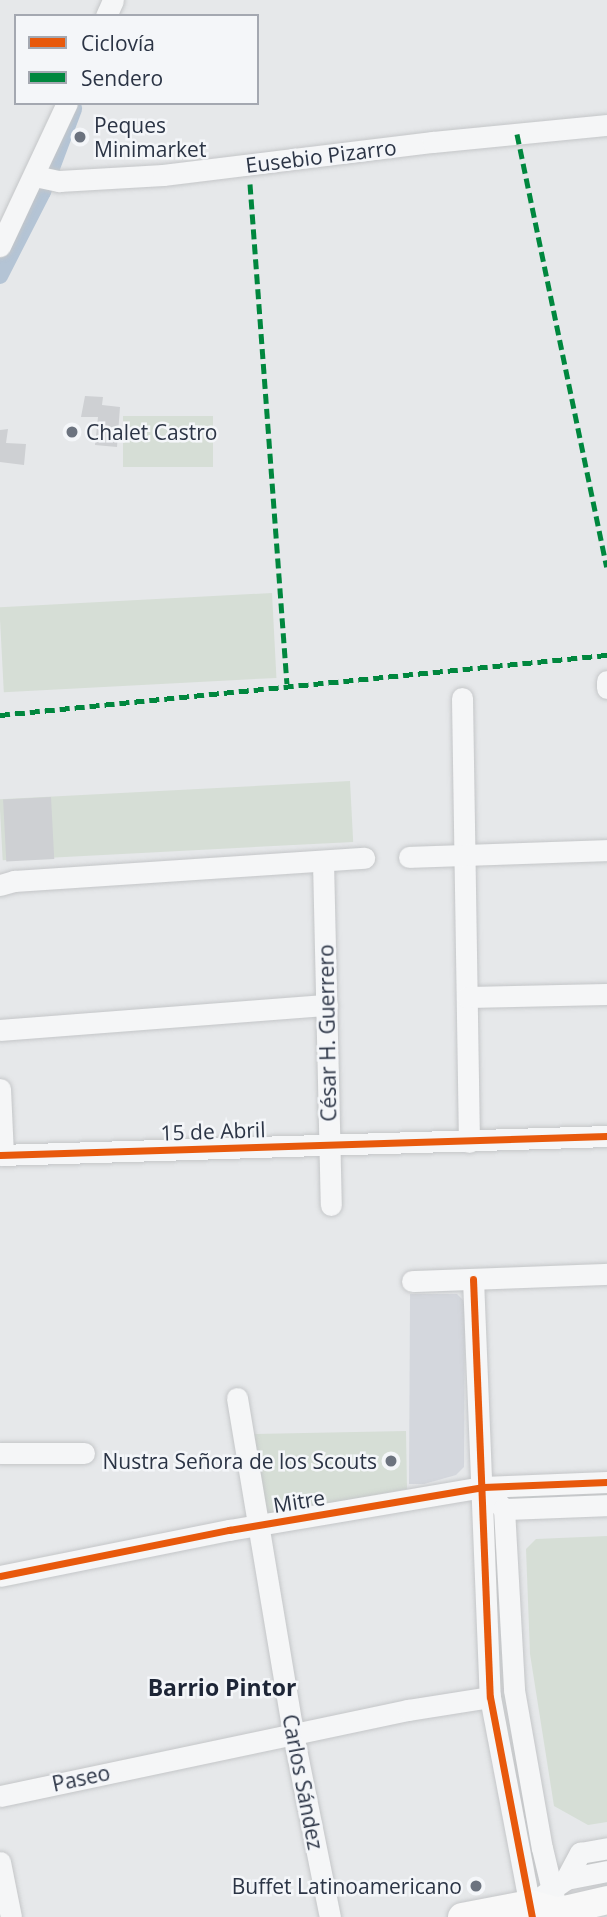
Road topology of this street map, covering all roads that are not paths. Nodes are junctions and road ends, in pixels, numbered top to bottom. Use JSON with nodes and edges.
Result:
{"nodes":[{"id":1,"x":66,"y":105,"type":"edge"},
{"id":2,"x":607,"y":125,"type":"edge"},
{"id":3,"x":46,"y":179,"type":"junction"},
{"id":4,"x":0,"y":246,"type":"edge"},
{"id":5,"x":607,"y":681,"type":"edge"},
{"id":6,"x":607,"y":688,"type":"edge"},
{"id":7,"x":462,"y":698,"type":"dead end"},
{"id":8,"x":607,"y":849,"type":"edge"},
{"id":9,"x":464,"y":856,"type":"junction"},
{"id":10,"x":364,"y":858,"type":"dead end"},
{"id":11,"x":409,"y":858,"type":"dead end"},
{"id":12,"x":323,"y":861,"type":"junction"},
{"id":13,"x":0,"y":885,"type":"edge"},
{"id":14,"x":607,"y":994,"type":"edge"},
{"id":15,"x":467,"y":997,"type":"junction"},
{"id":16,"x":327,"y":1005,"type":"junction"},
{"id":17,"x":0,"y":1030,"type":"edge"},
{"id":18,"x":0,"y":1089,"type":"edge"},
{"id":19,"x":607,"y":1136,"type":"edge"},
{"id":20,"x":469,"y":1142,"type":"junction"},
{"id":21,"x":329,"y":1145,"type":"junction"},
{"id":22,"x":1,"y":1155,"type":"edge"},
{"id":23,"x":331,"y":1205,"type":"dead end"},
{"id":24,"x":607,"y":1274,"type":"edge"},
{"id":25,"x":473,"y":1279,"type":"junction"},
{"id":26,"x":412,"y":1281,"type":"dead end"},
{"id":27,"x":237,"y":1398,"type":"dead end"},
{"id":28,"x":84,"y":1452,"type":"dead end"},
{"id":29,"x":0,"y":1453,"type":"edge"},
{"id":30,"x":607,"y":1482,"type":"edge"},
{"id":31,"x":483,"y":1488,"type":"junction"},
{"id":32,"x":607,"y":1505,"type":"edge"},
{"id":33,"x":504,"y":1509,"type":"junction"},
{"id":34,"x":258,"y":1525,"type":"junction"},
{"id":35,"x":0,"y":1576,"type":"edge"},
{"id":36,"x":490,"y":1698,"type":"junction"},
{"id":37,"x":293,"y":1734,"type":"junction"},
{"id":38,"x":0,"y":1796,"type":"edge"},
{"id":39,"x":607,"y":1848,"type":"edge"},
{"id":40,"x":0,"y":1862,"type":"edge"},
{"id":41,"x":607,"y":1871,"type":"edge"},
{"id":42,"x":607,"y":1900,"type":"edge"},
{"id":43,"x":545,"y":1903,"type":"edge"},
{"id":44,"x":11,"y":1917,"type":"edge"},
{"id":45,"x":330,"y":1917,"type":"edge"},
{"id":46,"x":463,"y":1917,"type":"edge"}],
"edges":[{"from":1,"to":3,"type":"street"},
{"from":2,"to":3,"type":"street","name":"Eusebio Pizarro"},
{"from":3,"to":4,"type":"street"},
{"from":5,"to":6,"type":"street"},
{"from":7,"to":9,"type":"street"},
{"from":8,"to":9,"type":"street"},
{"from":9,"to":11,"type":"street"},
{"from":9,"to":15,"type":"street"},
{"from":10,"to":12,"type":"street"},
{"from":12,"to":13,"type":"street"},
{"from":12,"to":16,"type":"street","name":"César H. Guerrero"},
{"from":14,"to":15,"type":"street"},
{"from":15,"to":20,"type":"street"},
{"from":16,"to":17,"type":"street"},
{"from":16,"to":21,"type":"street","name":"César H. Guerrero"},
{"from":18,"to":22,"type":"street"},
{"from":19,"to":20,"type":"street","name":"15 de Abril"},
{"from":20,"to":21,"type":"street","name":"15 de Abril"},
{"from":21,"to":22,"type":"street","name":"15 de Abril"},
{"from":21,"to":23,"type":"street","name":"César H. Guerrero"},
{"from":24,"to":25,"type":"street"},
{"from":25,"to":26,"type":"street"},
{"from":25,"to":31,"type":"street"},
{"from":27,"to":34,"type":"street","name":"Carlos Sández"},
{"from":28,"to":29,"type":"street"},
{"from":30,"to":31,"type":"street","name":"Mitre"},
{"from":31,"to":33,"type":"street"},
{"from":31,"to":34,"type":"street","name":"Mitre"},
{"from":31,"to":36,"type":"street"},
{"from":32,"to":33,"type":"street"},
{"from":33,"to":43,"type":"street"},
{"from":34,"to":35,"type":"street","name":"Mitre"},
{"from":34,"to":37,"type":"street","name":"Carlos Sández"},
{"from":36,"to":37,"type":"street","name":"Paseo"},
{"from":36,"to":43,"type":"street"},
{"from":37,"to":38,"type":"street","name":"Paseo"},
{"from":37,"to":45,"type":"street","name":"Carlos Sández"},
{"from":39,"to":43,"type":"street"},
{"from":40,"to":44,"type":"street"},
{"from":41,"to":43,"type":"street"},
{"from":42,"to":43,"type":"main road"},
{"from":43,"to":46,"type":"main road"}]}
